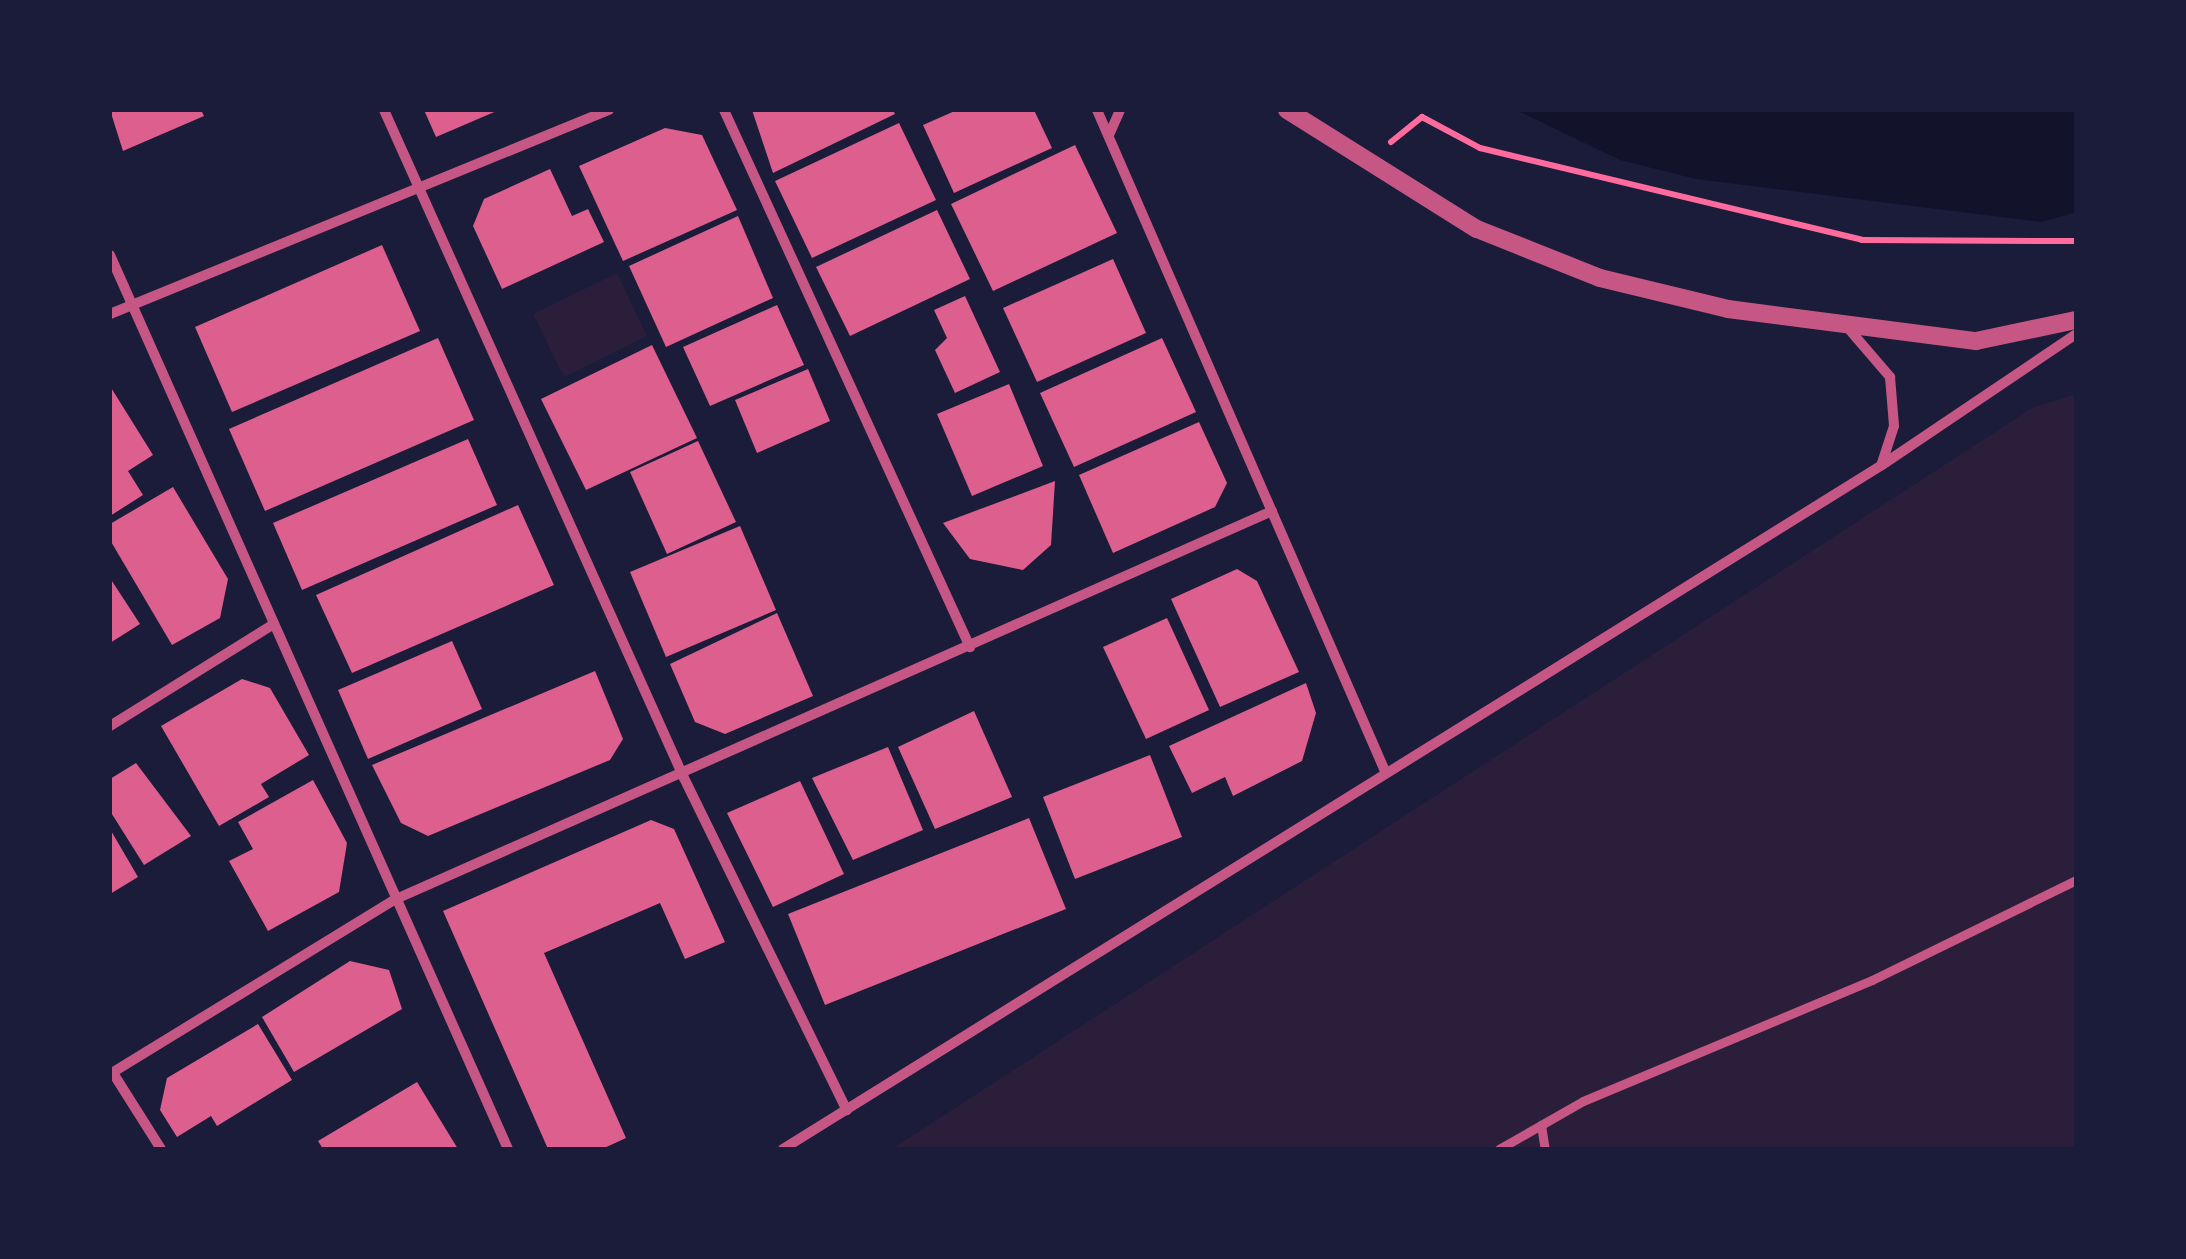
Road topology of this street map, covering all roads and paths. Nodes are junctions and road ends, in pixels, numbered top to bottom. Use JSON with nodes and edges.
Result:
{"nodes":[{"id":1,"x":384,"y":110,"type":"edge"},
{"id":2,"x":609,"y":110,"type":"edge"},
{"id":3,"x":724,"y":110,"type":"edge"},
{"id":4,"x":1098,"y":110,"type":"edge"},
{"id":5,"x":1120,"y":110,"type":"edge"},
{"id":6,"x":1287,"y":110,"type":"edge"},
{"id":7,"x":1108,"y":136,"type":"junction"},
{"id":8,"x":1364,"y":165,"type":"junction"},
{"id":9,"x":418,"y":189,"type":"junction"},
{"id":10,"x":2076,"y":241,"type":"edge"},
{"id":11,"x":110,"y":256,"type":"edge"},
{"id":12,"x":130,"y":302,"type":"junction"},
{"id":13,"x":110,"y":314,"type":"edge"},
{"id":14,"x":2076,"y":320,"type":"edge"},
{"id":15,"x":1848,"y":328,"type":"junction"},
{"id":16,"x":2076,"y":334,"type":"edge"},
{"id":17,"x":1882,"y":465,"type":"junction"},
{"id":18,"x":1272,"y":511,"type":"junction"},
{"id":19,"x":274,"y":624,"type":"junction"},
{"id":20,"x":970,"y":647,"type":"junction"},
{"id":21,"x":110,"y":726,"type":"edge"},
{"id":22,"x":1385,"y":770,"type":"junction"},
{"id":23,"x":684,"y":778,"type":"junction"},
{"id":24,"x":2076,"y":880,"type":"edge"},
{"id":25,"x":396,"y":899,"type":"junction"},
{"id":26,"x":111,"y":1074,"type":"edge"},
{"id":27,"x":847,"y":1110,"type":"junction"},
{"id":28,"x":1542,"y":1125,"type":"junction"},
{"id":29,"x":160,"y":1149,"type":"edge"},
{"id":30,"x":508,"y":1149,"type":"edge"},
{"id":31,"x":784,"y":1149,"type":"edge"},
{"id":32,"x":1499,"y":1149,"type":"edge"},
{"id":33,"x":1545,"y":1149,"type":"edge"}],
"edges":[{"from":1,"to":9,"type":"street"},
{"from":2,"to":9,"type":"street"},
{"from":3,"to":20,"type":"street"},
{"from":4,"to":7,"type":"street"},
{"from":5,"to":7,"type":"street"},
{"from":6,"to":8,"type":"street"},
{"from":7,"to":18,"type":"street"},
{"from":8,"to":10,"type":"path"},
{"from":8,"to":15,"type":"street"},
{"from":9,"to":12,"type":"street"},
{"from":9,"to":23,"type":"street"},
{"from":11,"to":12,"type":"street"},
{"from":12,"to":13,"type":"street"},
{"from":12,"to":19,"type":"street"},
{"from":14,"to":15,"type":"street"},
{"from":15,"to":17,"type":"street"},
{"from":16,"to":17,"type":"street"},
{"from":17,"to":22,"type":"street"},
{"from":18,"to":20,"type":"street"},
{"from":18,"to":22,"type":"street"},
{"from":19,"to":21,"type":"street"},
{"from":19,"to":25,"type":"street"},
{"from":20,"to":23,"type":"street"},
{"from":22,"to":27,"type":"street"},
{"from":23,"to":25,"type":"street"},
{"from":23,"to":27,"type":"street"},
{"from":24,"to":28,"type":"street"},
{"from":25,"to":26,"type":"street"},
{"from":25,"to":30,"type":"street"},
{"from":26,"to":29,"type":"street"},
{"from":27,"to":31,"type":"street"},
{"from":28,"to":32,"type":"street"},
{"from":28,"to":33,"type":"street"}]}
